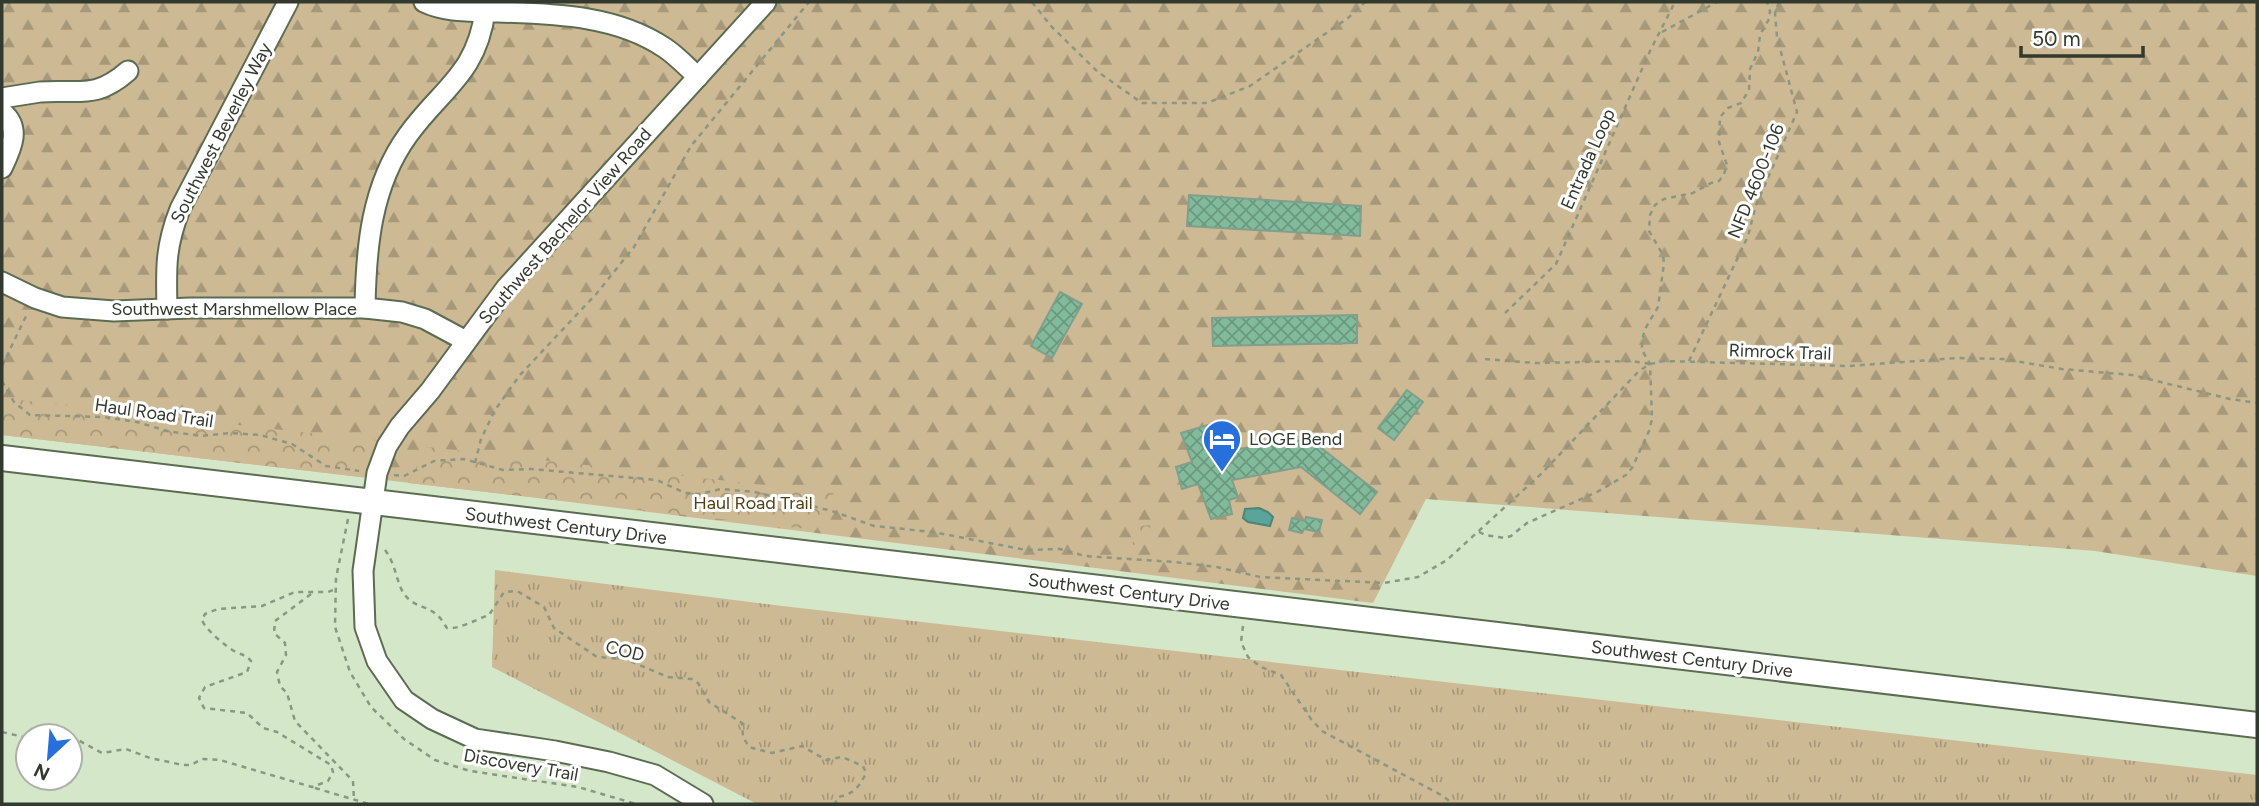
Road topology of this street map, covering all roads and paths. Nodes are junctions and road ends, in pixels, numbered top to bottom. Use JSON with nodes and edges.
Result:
{"nodes":[{"id":1,"x":288,"y":2,"type":"edge"},
{"id":2,"x":424,"y":2,"type":"edge"},
{"id":3,"x":766,"y":2,"type":"edge"},
{"id":4,"x":809,"y":2,"type":"edge"},
{"id":5,"x":1032,"y":2,"type":"edge"},
{"id":6,"x":1365,"y":2,"type":"edge"},
{"id":7,"x":1675,"y":2,"type":"edge"},
{"id":8,"x":1717,"y":2,"type":"edge"},
{"id":9,"x":1767,"y":2,"type":"edge"},
{"id":10,"x":1779,"y":2,"type":"edge"},
{"id":11,"x":485,"y":11,"type":"junction"},
{"id":12,"x":1661,"y":32,"type":"junction"},
{"id":13,"x":128,"y":71,"type":"dead end"},
{"id":14,"x":698,"y":77,"type":"junction"},
{"id":15,"x":2,"y":98,"type":"edge"},
{"id":16,"x":2,"y":111,"type":"edge"},
{"id":17,"x":2,"y":168,"type":"edge"},
{"id":18,"x":2,"y":282,"type":"edge"},
{"id":19,"x":35,"y":298,"type":"junction"},
{"id":20,"x":365,"y":308,"type":"junction"},
{"id":21,"x":167,"y":309,"type":"junction"},
{"id":22,"x":1505,"y":313,"type":"dead end"},
{"id":23,"x":466,"y":341,"type":"junction"},
{"id":24,"x":1485,"y":359,"type":"dead end"},
{"id":25,"x":1689,"y":361,"type":"junction"},
{"id":26,"x":1650,"y":364,"type":"junction"},
{"id":27,"x":2,"y":366,"type":"edge"},
{"id":28,"x":2,"y":381,"type":"edge"},
{"id":29,"x":2257,"y":403,"type":"edge"},
{"id":30,"x":2,"y":458,"type":"edge"},
{"id":31,"x":475,"y":463,"type":"junction"},
{"id":32,"x":368,"y":472,"type":"junction"},
{"id":33,"x":362,"y":502,"type":"junction"},
{"id":34,"x":1479,"y":531,"type":"junction"},
{"id":35,"x":369,"y":535,"type":"junction"},
{"id":36,"x":336,"y":589,"type":"junction"},
{"id":37,"x":313,"y":592,"type":"junction"},
{"id":38,"x":1246,"y":606,"type":"junction"},
{"id":39,"x":2257,"y":725,"type":"edge"},
{"id":40,"x":84,"y":743,"type":"edge"},
{"id":41,"x":312,"y":787,"type":"junction"},
{"id":42,"x":354,"y":800,"type":"junction"},
{"id":43,"x":369,"y":804,"type":"edge"},
{"id":44,"x":636,"y":804,"type":"edge"},
{"id":45,"x":703,"y":804,"type":"edge"},
{"id":46,"x":835,"y":804,"type":"edge"},
{"id":47,"x":1453,"y":804,"type":"edge"}],
"edges":[{"from":1,"to":21,"type":"street","name":"Southwest Beverley Way"},
{"from":2,"to":11,"type":"street"},
{"from":3,"to":14,"type":"street","name":"Southwest Bachelor View Road"},
{"from":4,"to":31,"type":"path"},
{"from":5,"to":6,"type":"path"},
{"from":7,"to":12,"type":"path","name":"Entrada Loop"},
{"from":8,"to":12,"type":"path"},
{"from":9,"to":26,"type":"path"},
{"from":10,"to":25,"type":"path","name":"NFD 4600-106"},
{"from":11,"to":14,"type":"street"},
{"from":11,"to":20,"type":"street"},
{"from":12,"to":22,"type":"path","name":"Entrada Loop"},
{"from":13,"to":15,"type":"street"},
{"from":14,"to":23,"type":"street","name":"Southwest Bachelor View Road"},
{"from":16,"to":17,"type":"street"},
{"from":18,"to":19,"type":"street","name":"Southwest Marshmellow Place"},
{"from":19,"to":21,"type":"street","name":"Southwest Marshmellow Place"},
{"from":19,"to":27,"type":"path"},
{"from":20,"to":21,"type":"street","name":"Southwest Marshmellow Place"},
{"from":20,"to":23,"type":"street","name":"Southwest Marshmellow Place"},
{"from":23,"to":32,"type":"street","name":"Southwest Bachelor View Road"},
{"from":24,"to":26,"type":"path","name":"Rimrock Trail"},
{"from":25,"to":26,"type":"path","name":"Rimrock Trail"},
{"from":25,"to":29,"type":"path","name":"Rimrock Trail"},
{"from":26,"to":34,"type":"path"},
{"from":26,"to":34,"type":"path"},
{"from":28,"to":32,"type":"path","name":"Haul Road Trail"},
{"from":30,"to":33,"type":"main road","name":"Southwest Century Drive"},
{"from":31,"to":32,"type":"path","name":"Haul Road Trail"},
{"from":31,"to":34,"type":"path","name":"Haul Road Trail"},
{"from":32,"to":33,"type":"street","name":"Southwest Bachelor View Road"},
{"from":32,"to":33,"type":"path","name":"Discovery Trail"},
{"from":33,"to":35,"type":"street","name":"Southwest Bachelor View Road"},
{"from":33,"to":36,"type":"path","name":"Discovery Trail"},
{"from":33,"to":38,"type":"main road","name":"Southwest Century Drive"},
{"from":35,"to":45,"type":"street","name":"Southwest Bachelor View Road"},
{"from":35,"to":46,"type":"path","name":"COD"},
{"from":36,"to":37,"type":"path"},
{"from":36,"to":44,"type":"path","name":"Discovery Trail"},
{"from":37,"to":41,"type":"path"},
{"from":37,"to":42,"type":"path"},
{"from":38,"to":39,"type":"main road","name":"Southwest Century Drive"},
{"from":38,"to":47,"type":"path"},
{"from":40,"to":41,"type":"path"},
{"from":41,"to":42,"type":"path"},
{"from":42,"to":43,"type":"path"}]}
